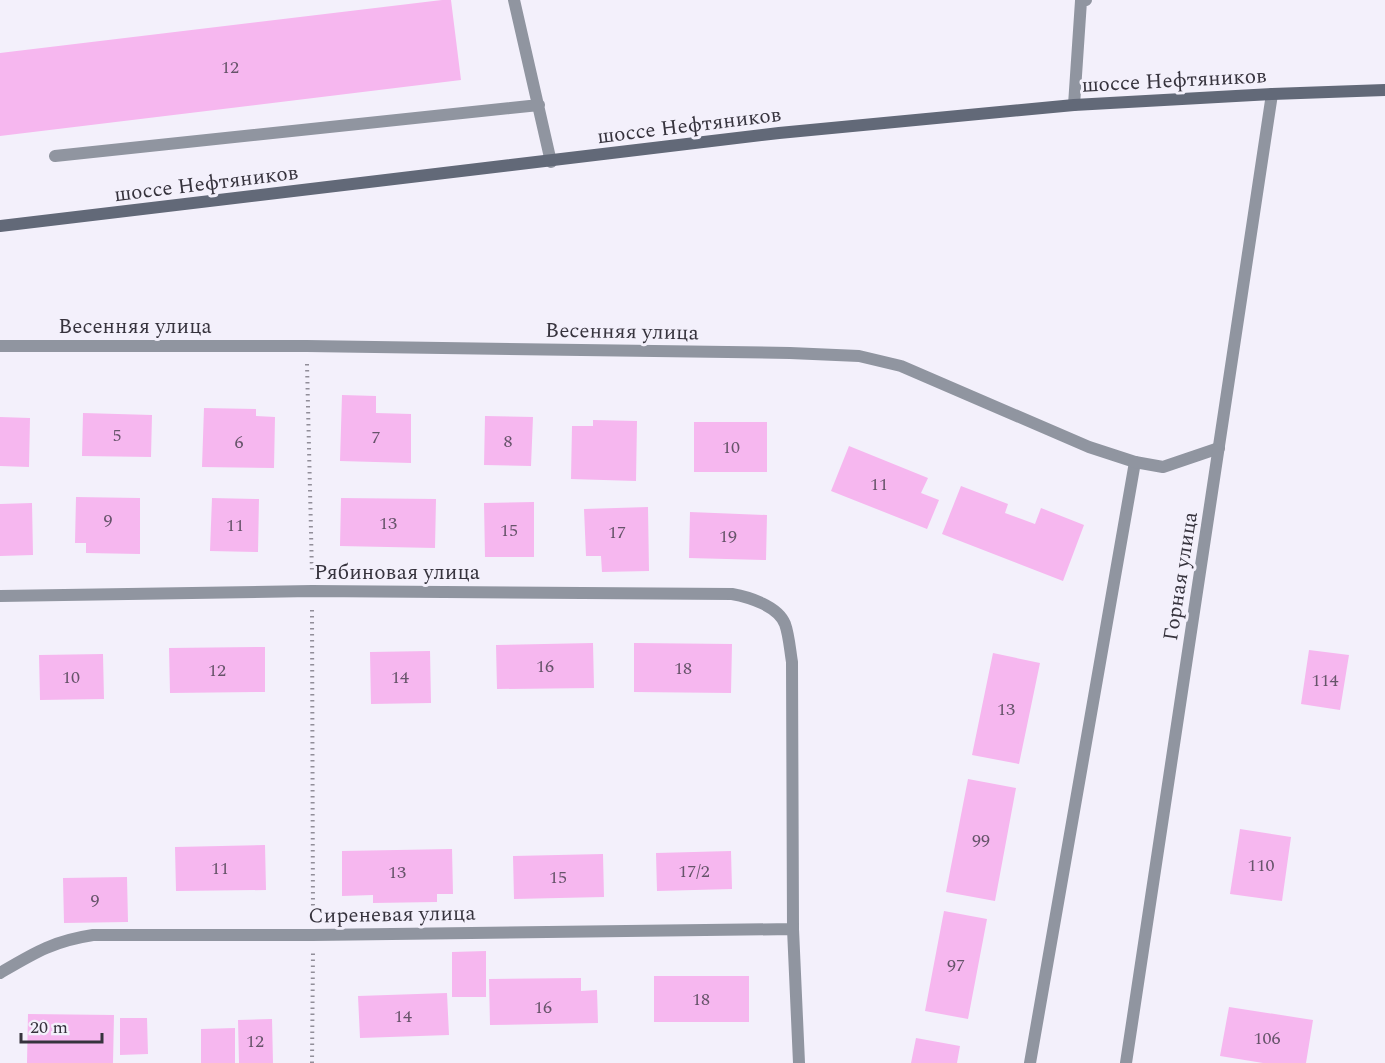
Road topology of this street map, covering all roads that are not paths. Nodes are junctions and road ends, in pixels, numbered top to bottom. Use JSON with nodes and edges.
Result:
{"nodes":[{"id":1,"x":514,"y":0,"type":"edge"},
{"id":2,"x":1082,"y":0,"type":"edge"},
{"id":3,"x":1385,"y":90,"type":"edge"},
{"id":4,"x":1272,"y":94,"type":"junction"},
{"id":5,"x":539,"y":105,"type":"junction"},
{"id":6,"x":1074,"y":105,"type":"junction"},
{"id":7,"x":55,"y":156,"type":"dead end"},
{"id":8,"x":551,"y":162,"type":"junction"},
{"id":9,"x":0,"y":226,"type":"edge"},
{"id":10,"x":0,"y":346,"type":"edge"},
{"id":11,"x":1219,"y":448,"type":"junction"},
{"id":12,"x":1135,"y":462,"type":"junction"},
{"id":13,"x":0,"y":596,"type":"edge"},
{"id":14,"x":793,"y":929,"type":"junction"},
{"id":15,"x":0,"y":973,"type":"edge"},
{"id":16,"x":799,"y":1063,"type":"edge"},
{"id":17,"x":1030,"y":1063,"type":"edge"},
{"id":18,"x":1126,"y":1063,"type":"edge"}],
"edges":[{"from":1,"to":5,"type":"street"},
{"from":2,"to":6,"type":"street"},
{"from":3,"to":4,"type":"main road","name":"шоссе Нефтяников"},
{"from":4,"to":6,"type":"main road","name":"шоссе Нефтяников"},
{"from":4,"to":11,"type":"street","name":"Горная улица"},
{"from":5,"to":7,"type":"street"},
{"from":5,"to":8,"type":"street"},
{"from":6,"to":8,"type":"main road","name":"шоссе Нефтяников"},
{"from":8,"to":9,"type":"main road","name":"шоссе Нефтяников"},
{"from":10,"to":12,"type":"street","name":"Весенняя улица"},
{"from":11,"to":12,"type":"street","name":"Весенняя улица"},
{"from":11,"to":18,"type":"street","name":"Горная улица"},
{"from":12,"to":17,"type":"street"},
{"from":13,"to":14,"type":"street","name":"Рябиновая улица"},
{"from":14,"to":15,"type":"street","name":"Сиреневая улица"},
{"from":14,"to":16,"type":"street"}]}
